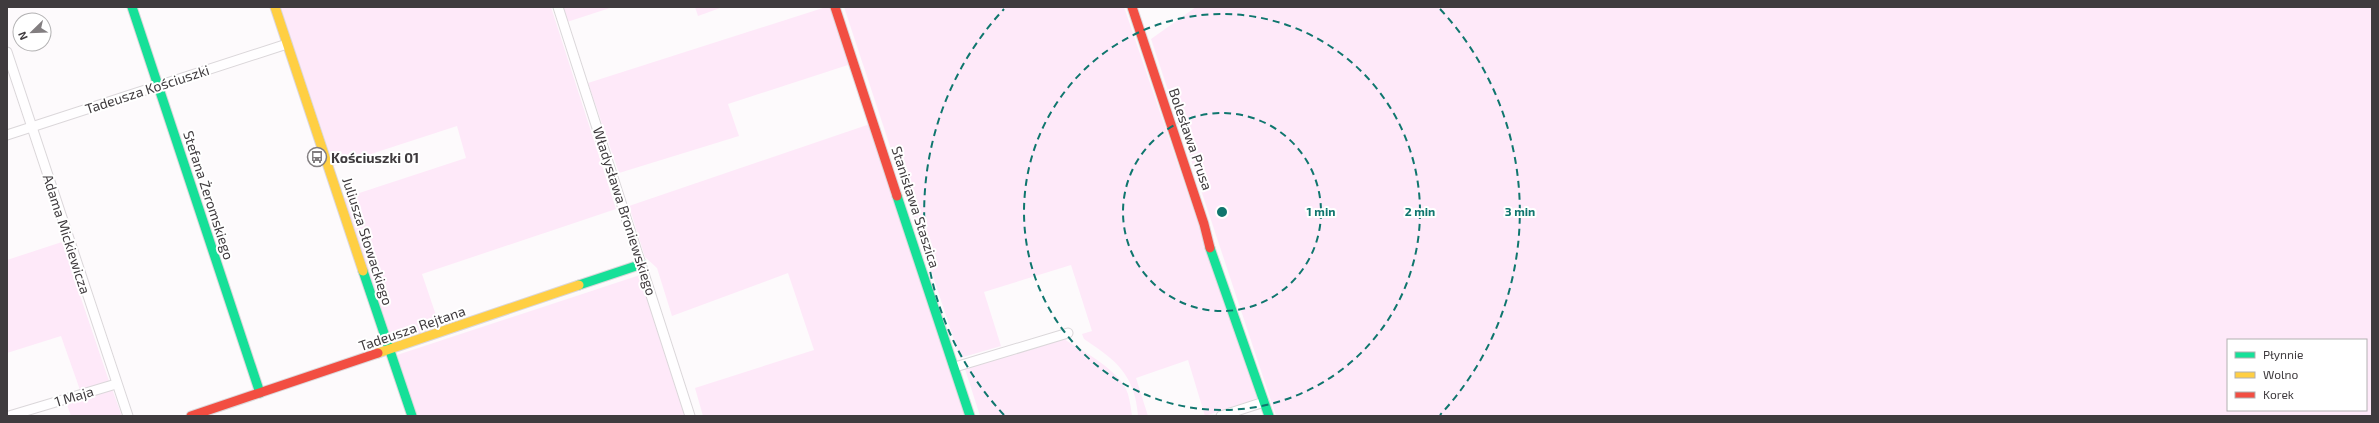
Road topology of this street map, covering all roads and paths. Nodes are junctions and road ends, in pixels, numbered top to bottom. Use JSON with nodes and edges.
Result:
{"nodes":[{"id":1,"x":132,"y":7,"type":"edge"},
{"id":2,"x":275,"y":7,"type":"edge"},
{"id":3,"x":558,"y":7,"type":"edge"},
{"id":4,"x":836,"y":7,"type":"edge"},
{"id":5,"x":1132,"y":7,"type":"edge"},
{"id":6,"x":287,"y":44,"type":"junction"},
{"id":7,"x":7,"y":52,"type":"edge"},
{"id":8,"x":158,"y":86,"type":"junction"},
{"id":9,"x":32,"y":127,"type":"junction"},
{"id":10,"x":7,"y":135,"type":"edge"},
{"id":11,"x":642,"y":264,"type":"junction"},
{"id":12,"x":1068,"y":332,"type":"dead end"},
{"id":13,"x":390,"y":350,"type":"junction"},
{"id":14,"x":955,"y":367,"type":"junction"},
{"id":15,"x":116,"y":384,"type":"junction"},
{"id":16,"x":260,"y":393,"type":"junction"},
{"id":17,"x":1264,"y":402,"type":"junction"},
{"id":18,"x":9,"y":416,"type":"edge"},
{"id":19,"x":128,"y":416,"type":"edge"},
{"id":20,"x":191,"y":416,"type":"edge"},
{"id":21,"x":412,"y":416,"type":"edge"},
{"id":22,"x":690,"y":416,"type":"edge"},
{"id":23,"x":970,"y":416,"type":"edge"},
{"id":24,"x":1221,"y":416,"type":"edge"},
{"id":25,"x":1269,"y":416,"type":"edge"}],
"edges":[{"from":1,"to":8,"type":"street","name":"Stefana Żeromskiego"},
{"from":2,"to":6,"type":"street","name":"Juliusza Słowackiego"},
{"from":3,"to":11,"type":"street","name":"Władysława Broniewskiego"},
{"from":4,"to":14,"type":"street","name":"Stanisława Staszica"},
{"from":5,"to":17,"type":"street","name":"Bolesława Prusa"},
{"from":6,"to":8,"type":"street","name":"Tadeusza Kościuszki"},
{"from":6,"to":13,"type":"street","name":"Juliusza Słowackiego"},
{"from":7,"to":9,"type":"street","name":"Adama Mickiewicza"},
{"from":8,"to":9,"type":"street","name":"Tadeusza Kościuszki"},
{"from":8,"to":16,"type":"street","name":"Stefana Żeromskiego"},
{"from":9,"to":10,"type":"street","name":"Tadeusza Kościuszki"},
{"from":9,"to":15,"type":"street","name":"Adama Mickiewicza"},
{"from":11,"to":13,"type":"street","name":"Tadeusza Rejtana"},
{"from":11,"to":22,"type":"street","name":"Władysława Broniewskiego"},
{"from":12,"to":14,"type":"street"},
{"from":13,"to":16,"type":"street","name":"Tadeusza Rejtana"},
{"from":13,"to":21,"type":"street","name":"Juliusza Słowackiego"},
{"from":14,"to":23,"type":"street","name":"Stanisława Staszica"},
{"from":15,"to":18,"type":"street","name":"1 Maja"},
{"from":15,"to":19,"type":"street","name":"Adama Mickiewicza"},
{"from":16,"to":20,"type":"street","name":"Tadeusza Rejtana"},
{"from":17,"to":24,"type":"street"},
{"from":17,"to":25,"type":"street","name":"Bolesława Prusa"}]}
